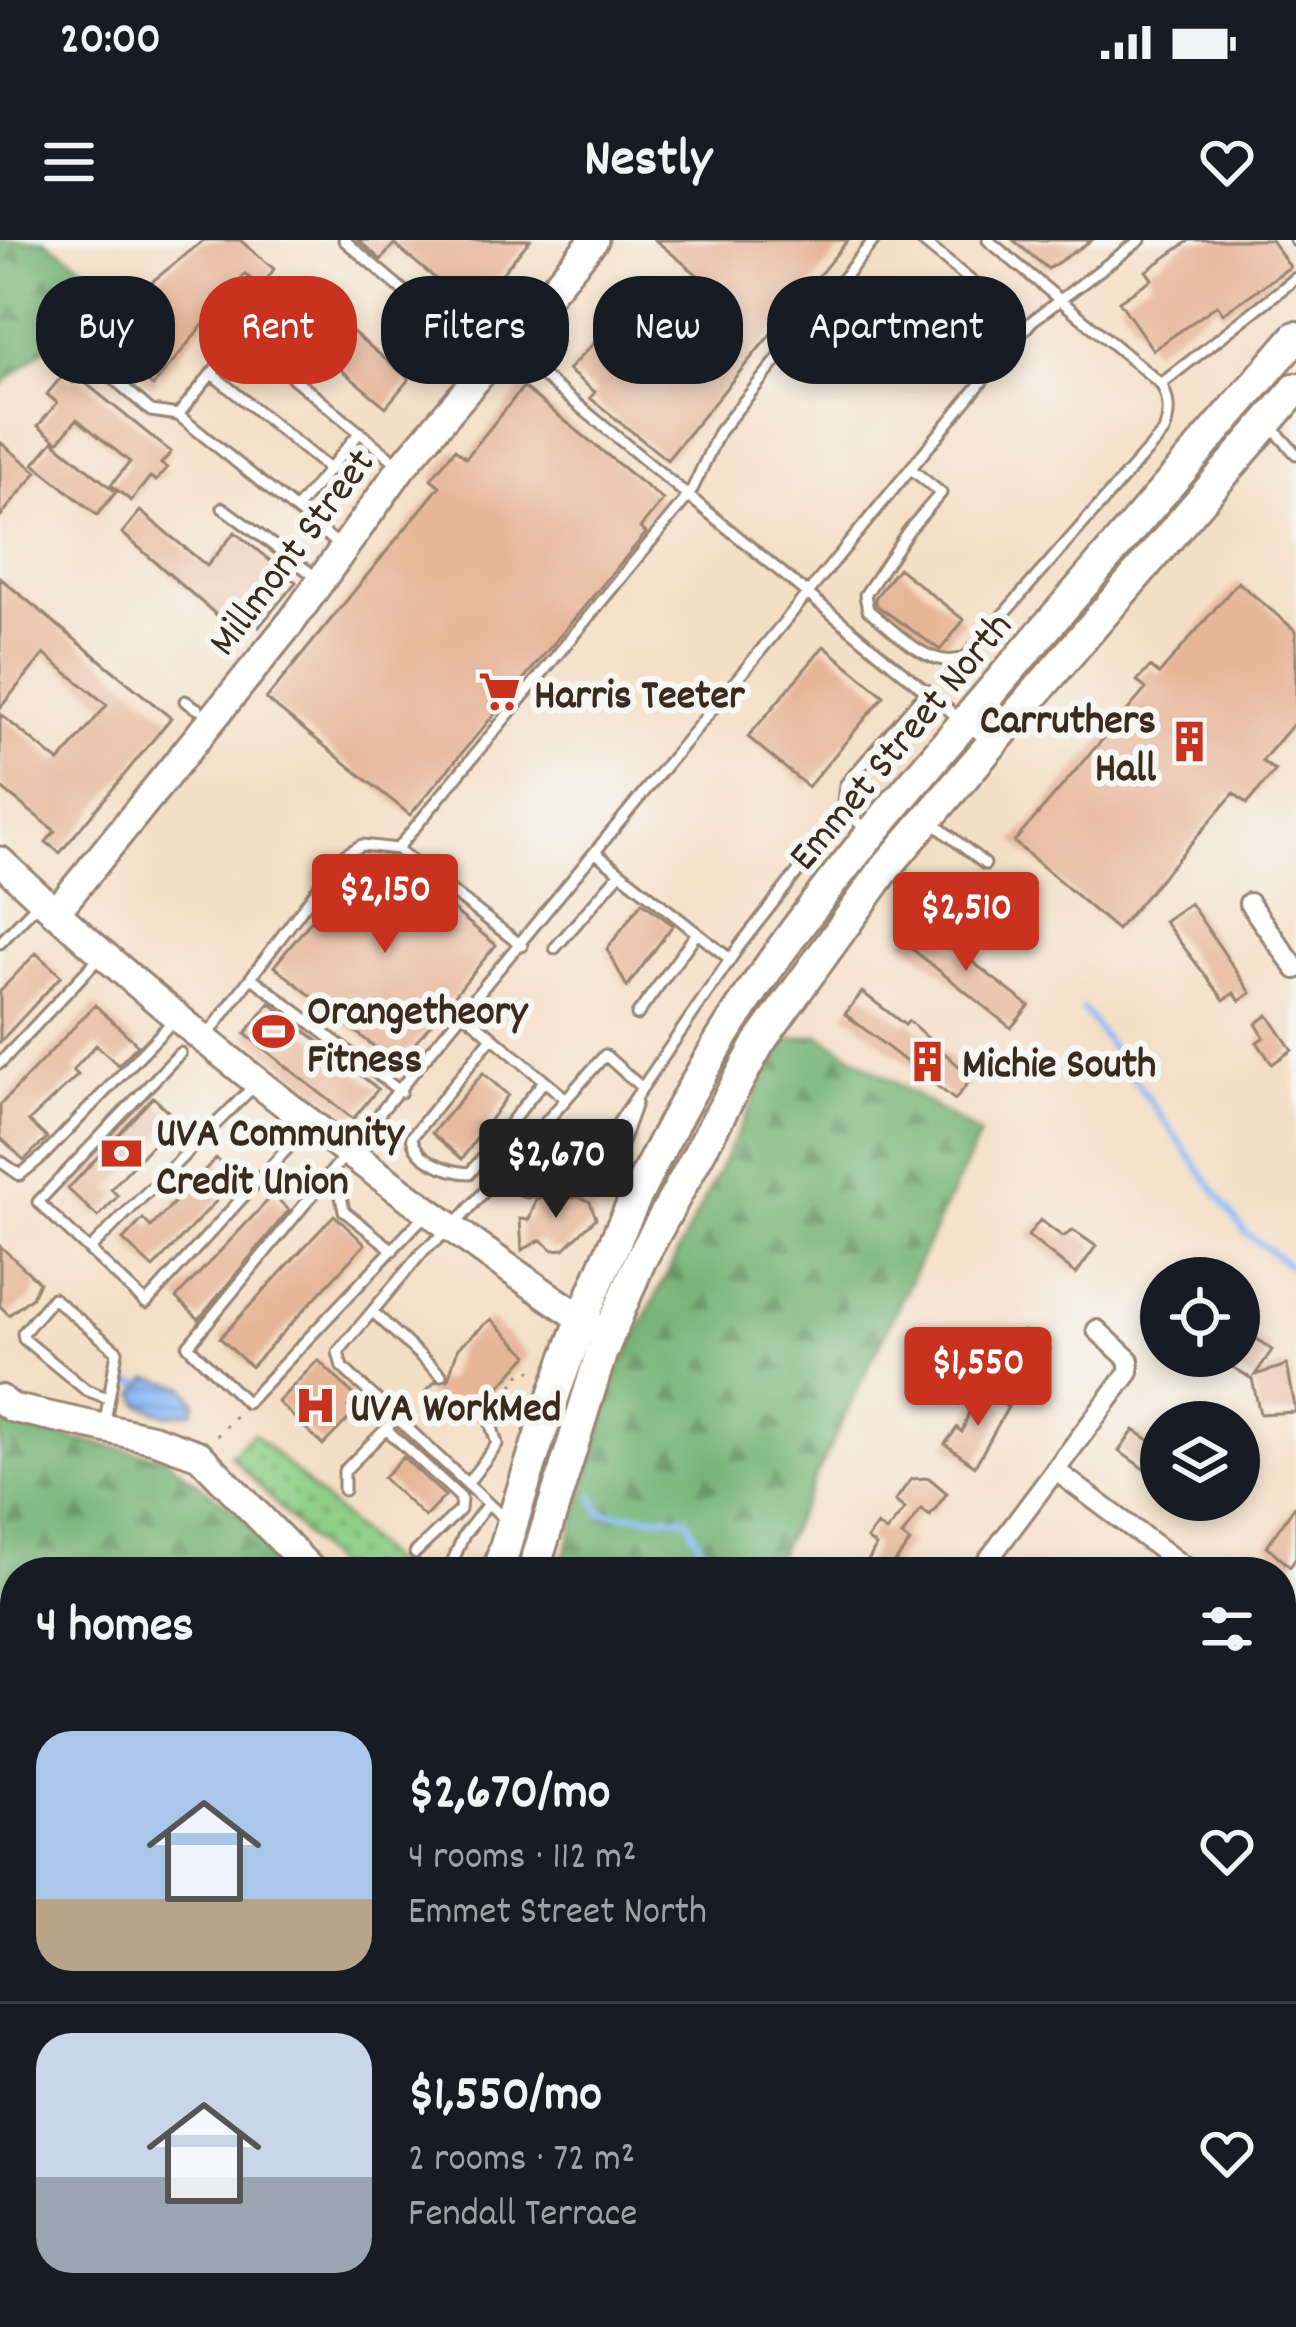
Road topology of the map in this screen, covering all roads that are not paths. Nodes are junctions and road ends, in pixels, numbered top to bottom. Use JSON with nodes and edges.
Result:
{"nodes":[{"id":1,"x":344,"y":240,"type":"edge"},
{"id":2,"x":594,"y":240,"type":"edge"},
{"id":3,"x":874,"y":240,"type":"edge"},
{"id":4,"x":921,"y":240,"type":"edge"},
{"id":5,"x":988,"y":240,"type":"edge"},
{"id":6,"x":1140,"y":240,"type":"edge"},
{"id":7,"x":392,"y":276,"type":"edge"},
{"id":8,"x":564,"y":276,"type":"edge"},
{"id":9,"x":1296,"y":278,"type":"edge"},
{"id":10,"x":1058,"y":299,"type":"junction"},
{"id":11,"x":1027,"y":327,"type":"junction"},
{"id":12,"x":1296,"y":337,"type":"edge"},
{"id":13,"x":120,"y":384,"type":"edge"},
{"id":14,"x":204,"y":384,"type":"edge"},
{"id":15,"x":224,"y":384,"type":"edge"},
{"id":16,"x":301,"y":384,"type":"edge"},
{"id":17,"x":473,"y":384,"type":"edge"},
{"id":18,"x":538,"y":384,"type":"edge"},
{"id":19,"x":1161,"y":384,"type":"junction"},
{"id":20,"x":1296,"y":389,"type":"edge"},
{"id":21,"x":178,"y":416,"type":"junction"},
{"id":22,"x":1268,"y":422,"type":"junction"},
{"id":23,"x":360,"y":432,"type":"junction"},
{"id":24,"x":1296,"y":454,"type":"edge"},
{"id":25,"x":402,"y":467,"type":"junction"},
{"id":26,"x":911,"y":469,"type":"junction"},
{"id":27,"x":330,"y":470,"type":"junction"},
{"id":28,"x":690,"y":494,"type":"junction"},
{"id":29,"x":223,"y":508,"type":"dead end"},
{"id":30,"x":296,"y":509,"type":"junction"},
{"id":31,"x":344,"y":548,"type":"junction"},
{"id":32,"x":320,"y":580,"type":"junction"},
{"id":33,"x":809,"y":593,"type":"junction"},
{"id":34,"x":927,"y":691,"type":"junction"},
{"id":35,"x":185,"y":700,"type":"dead end"},
{"id":36,"x":198,"y":709,"type":"dead end"},
{"id":37,"x":965,"y":723,"type":"junction"},
{"id":38,"x":991,"y":745,"type":"junction"},
{"id":39,"x":842,"y":808,"type":"junction"},
{"id":40,"x":928,"y":818,"type":"junction"},
{"id":41,"x":871,"y":833,"type":"junction"},
{"id":42,"x":397,"y":849,"type":"junction"},
{"id":43,"x":597,"y":854,"type":"junction"},
{"id":44,"x":0,"y":861,"type":"edge"},
{"id":45,"x":985,"y":864,"type":"dead end"},
{"id":46,"x":620,"y":873,"type":"junction"},
{"id":47,"x":1249,"y":903,"type":"dead end"},
{"id":48,"x":48,"y":906,"type":"junction"},
{"id":49,"x":697,"y":933,"type":"junction"},
{"id":50,"x":0,"y":943,"type":"edge"},
{"id":51,"x":522,"y":946,"type":"junction"},
{"id":52,"x":555,"y":948,"type":"dead end"},
{"id":53,"x":103,"y":954,"type":"junction"},
{"id":54,"x":730,"y":959,"type":"junction"},
{"id":55,"x":1296,"y":969,"type":"edge"},
{"id":56,"x":250,"y":977,"type":"junction"},
{"id":57,"x":465,"y":1014,"type":"junction"},
{"id":58,"x":637,"y":1015,"type":"dead end"},
{"id":59,"x":177,"y":1017,"type":"junction"},
{"id":60,"x":492,"y":1037,"type":"junction"},
{"id":61,"x":192,"y":1046,"type":"junction"},
{"id":62,"x":0,"y":1063,"type":"edge"},
{"id":63,"x":544,"y":1081,"type":"junction"},
{"id":64,"x":258,"y":1082,"type":"junction"},
{"id":65,"x":641,"y":1087,"type":"junction"},
{"id":66,"x":401,"y":1092,"type":"junction"},
{"id":67,"x":566,"y":1099,"type":"junction"},
{"id":68,"x":311,"y":1122,"type":"junction"},
{"id":69,"x":513,"y":1158,"type":"junction"},
{"id":70,"x":0,"y":1161,"type":"edge"},
{"id":71,"x":344,"y":1163,"type":"junction"},
{"id":72,"x":496,"y":1177,"type":"junction"},
{"id":73,"x":440,"y":1220,"type":"junction"},
{"id":74,"x":90,"y":1250,"type":"junction"},
{"id":75,"x":392,"y":1250,"type":"junction"},
{"id":76,"x":373,"y":1312,"type":"junction"},
{"id":77,"x":579,"y":1316,"type":"junction"},
{"id":78,"x":1097,"y":1330,"type":"dead end"},
{"id":79,"x":608,"y":1336,"type":"junction"},
{"id":80,"x":441,"y":1375,"type":"dead end"},
{"id":81,"x":105,"y":1397,"type":"junction"},
{"id":82,"x":0,"y":1399,"type":"edge"},
{"id":83,"x":476,"y":1406,"type":"dead end"},
{"id":84,"x":397,"y":1418,"type":"junction"},
{"id":85,"x":105,"y":1427,"type":"junction"},
{"id":86,"x":386,"y":1429,"type":"junction"},
{"id":87,"x":1055,"y":1470,"type":"junction"},
{"id":88,"x":467,"y":1484,"type":"junction"},
{"id":89,"x":344,"y":1490,"type":"dead end"},
{"id":90,"x":500,"y":1514,"type":"junction"},
{"id":91,"x":415,"y":1553,"type":"dead end"},
{"id":92,"x":298,"y":1557,"type":"edge"},
{"id":93,"x":454,"y":1557,"type":"edge"},
{"id":94,"x":499,"y":1557,"type":"edge"},
{"id":95,"x":538,"y":1557,"type":"edge"},
{"id":96,"x":990,"y":1557,"type":"edge"},
{"id":97,"x":1171,"y":1557,"type":"edge"}],
"edges":[{"from":1,"to":7,"type":"lane"},
{"from":2,"to":8,"type":"street","name":"Millmont Street"},
{"from":3,"to":28,"type":"lane"},
{"from":4,"to":11,"type":"lane"},
{"from":5,"to":10,"type":"lane"},
{"from":6,"to":10,"type":"lane"},
{"from":9,"to":19,"type":"lane"},
{"from":10,"to":11,"type":"lane"},
{"from":10,"to":19,"type":"lane"},
{"from":11,"to":26,"type":"lane"},
{"from":12,"to":37,"type":"main road","name":"Emmet Street North"},
{"from":13,"to":21,"type":"lane"},
{"from":14,"to":21,"type":"lane"},
{"from":15,"to":27,"type":"lane"},
{"from":16,"to":23,"type":"lane"},
{"from":17,"to":25,"type":"street","name":"Millmont Street"},
{"from":18,"to":28,"type":"lane"},
{"from":19,"to":26,"type":"lane"},
{"from":20,"to":22,"type":"main road","name":"Emmet Street North"},
{"from":21,"to":30,"type":"lane"},
{"from":22,"to":24,"type":"lane"},
{"from":22,"to":38,"type":"main road","name":"Emmet Street North"},
{"from":23,"to":25,"type":"lane"},
{"from":23,"to":27,"type":"lane"},
{"from":25,"to":31,"type":"street","name":"Millmont Street"},
{"from":26,"to":33,"type":"lane"},
{"from":27,"to":30,"type":"lane"},
{"from":28,"to":33,"type":"lane"},
{"from":28,"to":42,"type":"lane"},
{"from":29,"to":32,"type":"lane"},
{"from":30,"to":31,"type":"lane"},
{"from":31,"to":32,"type":"street","name":"Millmont Street"},
{"from":32,"to":48,"type":"street","name":"Millmont Street"},
{"from":33,"to":34,"type":"lane"},
{"from":33,"to":43,"type":"lane"},
{"from":34,"to":37,"type":"lane"},
{"from":34,"to":39,"type":"lane"},
{"from":35,"to":36,"type":"lane"},
{"from":37,"to":38,"type":"lane"},
{"from":37,"to":41,"type":"main road","name":"Emmet Street North"},
{"from":38,"to":40,"type":"main road","name":"Emmet Street North"},
{"from":39,"to":41,"type":"lane"},
{"from":39,"to":54,"type":"lane"},
{"from":40,"to":45,"type":"lane"},
{"from":40,"to":79,"type":"main road","name":"Emmet Street North"},
{"from":41,"to":77,"type":"main road","name":"Emmet Street North"},
{"from":42,"to":51,"type":"lane"},
{"from":42,"to":56,"type":"lane"},
{"from":43,"to":46,"type":"lane"},
{"from":43,"to":51,"type":"lane"},
{"from":44,"to":48,"type":"street"},
{"from":46,"to":49,"type":"lane"},
{"from":46,"to":52,"type":"lane"},
{"from":47,"to":55,"type":"street"},
{"from":48,"to":50,"type":"lane"},
{"from":48,"to":53,"type":"street"},
{"from":49,"to":54,"type":"lane"},
{"from":49,"to":58,"type":"lane"},
{"from":51,"to":57,"type":"lane"},
{"from":53,"to":59,"type":"street"},
{"from":53,"to":62,"type":"lane"},
{"from":54,"to":65,"type":"lane"},
{"from":56,"to":61,"type":"lane"},
{"from":56,"to":66,"type":"lane"},
{"from":57,"to":60,"type":"lane"},
{"from":57,"to":66,"type":"lane"},
{"from":59,"to":61,"type":"street"},
{"from":59,"to":70,"type":"lane"},
{"from":60,"to":63,"type":"lane"},
{"from":60,"to":63,"type":"lane"},
{"from":61,"to":64,"type":"street"},
{"from":61,"to":74,"type":"lane"},
{"from":63,"to":67,"type":"lane"},
{"from":64,"to":68,"type":"street"},
{"from":64,"to":74,"type":"lane"},
{"from":65,"to":67,"type":"lane"},
{"from":65,"to":69,"type":"lane"},
{"from":65,"to":72,"type":"lane"},
{"from":66,"to":71,"type":"lane"},
{"from":67,"to":69,"type":"lane"},
{"from":68,"to":71,"type":"street"},
{"from":68,"to":74,"type":"lane"},
{"from":69,"to":72,"type":"lane"},
{"from":71,"to":73,"type":"street"},
{"from":71,"to":75,"type":"lane"},
{"from":71,"to":75,"type":"lane"},
{"from":72,"to":73,"type":"lane"},
{"from":73,"to":75,"type":"lane"},
{"from":73,"to":76,"type":"lane"},
{"from":73,"to":77,"type":"street"},
{"from":76,"to":80,"type":"lane"},
{"from":76,"to":84,"type":"lane"},
{"from":77,"to":79,"type":"street"},
{"from":77,"to":90,"type":"main road","name":"Emmet Street North"},
{"from":78,"to":87,"type":"street"},
{"from":79,"to":95,"type":"main road","name":"Emmet Street North"},
{"from":81,"to":81,"type":"lane"},
{"from":81,"to":85,"type":"lane"},
{"from":82,"to":85,"type":"street"},
{"from":83,"to":88,"type":"lane"},
{"from":84,"to":86,"type":"lane"},
{"from":84,"to":88,"type":"lane"},
{"from":85,"to":92,"type":"street"},
{"from":86,"to":89,"type":"lane"},
{"from":86,"to":91,"type":"lane"},
{"from":87,"to":96,"type":"street"},
{"from":87,"to":97,"type":"street"},
{"from":88,"to":90,"type":"lane"},
{"from":90,"to":93,"type":"lane"},
{"from":90,"to":94,"type":"main road","name":"Emmet Street North"}]}
